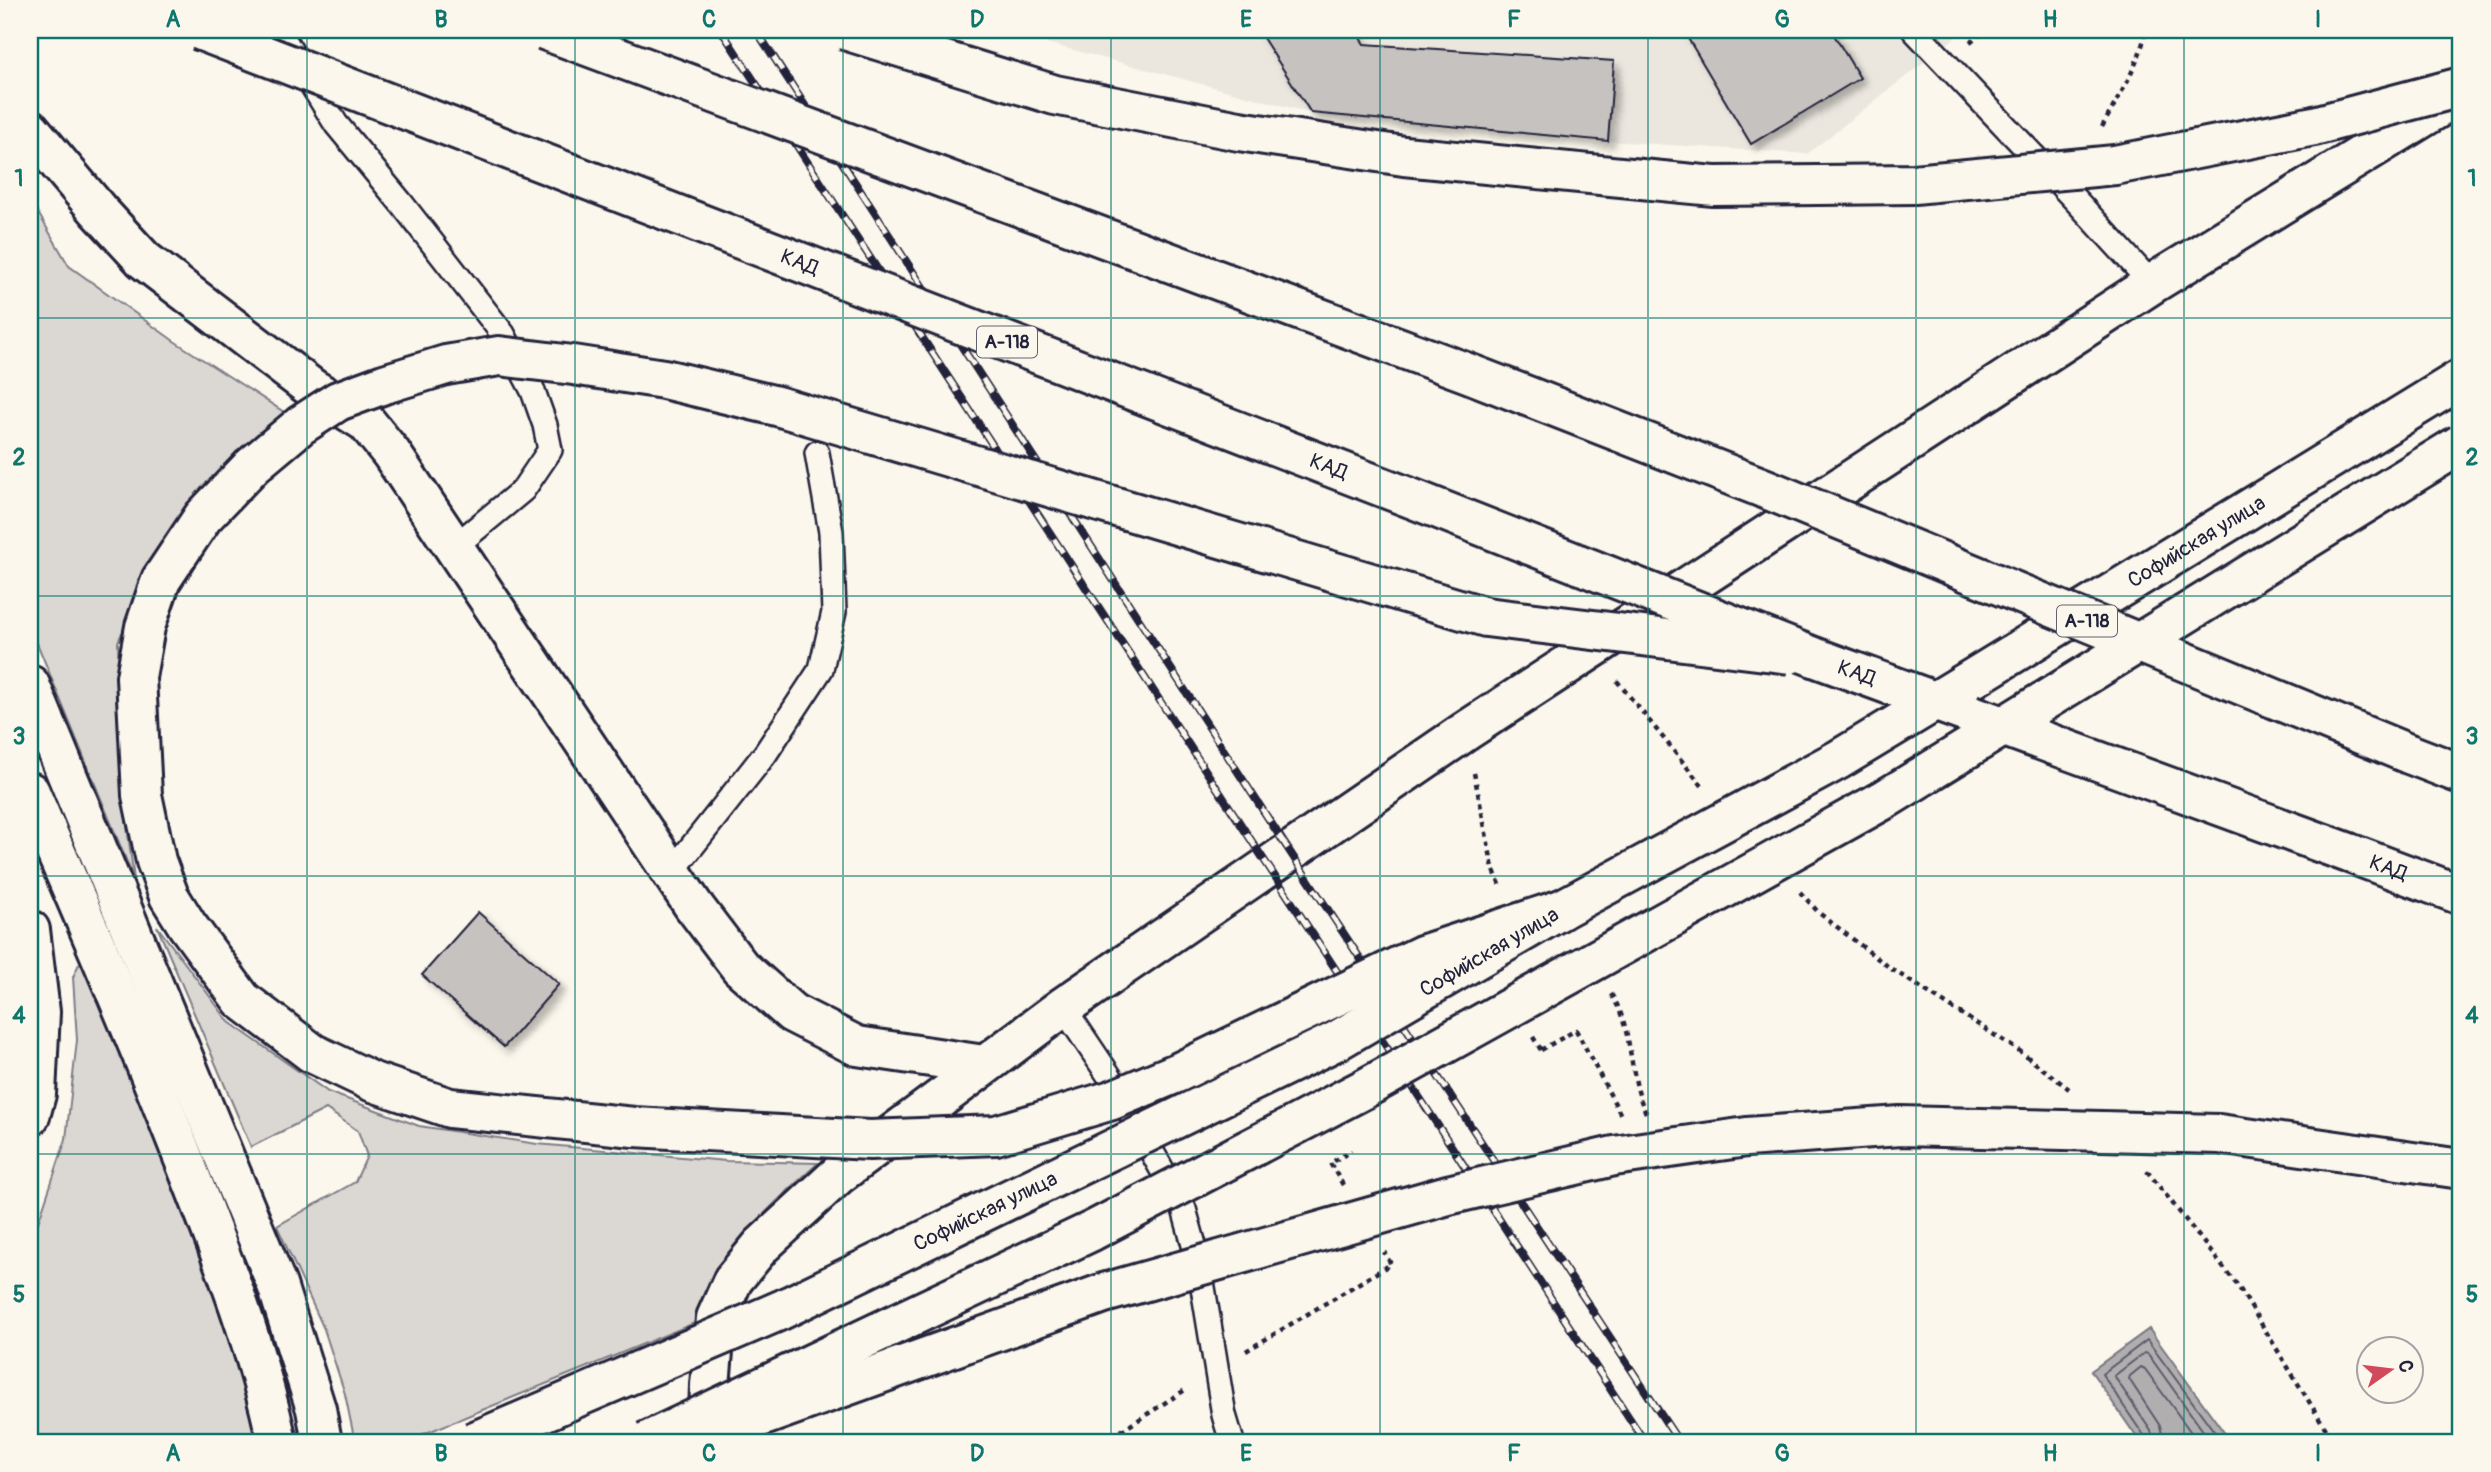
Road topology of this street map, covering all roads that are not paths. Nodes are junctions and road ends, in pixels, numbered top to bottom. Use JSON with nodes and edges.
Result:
{"nodes":[{"id":1,"x":199,"y":30,"type":"edge"},
{"id":2,"x":278,"y":30,"type":"edge"},
{"id":3,"x":544,"y":30,"type":"edge"},
{"id":4,"x":845,"y":30,"type":"edge"},
{"id":5,"x":1914,"y":30,"type":"edge"},
{"id":6,"x":2461,"y":87,"type":"edge"},
{"id":7,"x":2461,"y":94,"type":"edge"},
{"id":8,"x":30,"y":129,"type":"edge"},
{"id":9,"x":2152,"y":284,"type":"junction"},
{"id":10,"x":2461,"y":379,"type":"edge"},
{"id":11,"x":2461,"y":444,"type":"edge"},
{"id":12,"x":817,"y":453,"type":"dead end"},
{"id":13,"x":454,"y":547,"type":"junction"},
{"id":14,"x":1814,"y":657,"type":"junction"},
{"id":15,"x":30,"y":685,"type":"edge"},
{"id":16,"x":2461,"y":774,"type":"edge"},
{"id":17,"x":30,"y":792,"type":"edge"},
{"id":18,"x":671,"y":873,"type":"junction"},
{"id":19,"x":2461,"y":895,"type":"edge"},
{"id":20,"x":1562,"y":909,"type":"junction"},
{"id":21,"x":30,"y":930,"type":"edge"},
{"id":22,"x":1063,"y":1007,"type":"junction"},
{"id":23,"x":984,"y":1065,"type":"junction"},
{"id":24,"x":30,"y":1116,"type":"edge"},
{"id":25,"x":2461,"y":1169,"type":"edge"},
{"id":26,"x":277,"y":1442,"type":"edge"},
{"id":27,"x":322,"y":1442,"type":"edge"},
{"id":28,"x":473,"y":1442,"type":"edge"},
{"id":29,"x":646,"y":1442,"type":"edge"},
{"id":30,"x":671,"y":1442,"type":"edge"},
{"id":31,"x":708,"y":1442,"type":"edge"},
{"id":32,"x":1232,"y":1442,"type":"edge"}],
"edges":[{"from":1,"to":14,"type":"main road","name":"КАД","number":"А-118","bridge":true},
{"from":2,"to":13,"type":"lane"},
{"from":3,"to":16,"type":"main road","number":"А-118","bridge":true},
{"from":4,"to":6,"type":"main road","bridge":true},
{"from":5,"to":9,"type":"lane"},
{"from":7,"to":9,"type":"main road"},
{"from":8,"to":13,"type":"main road"},
{"from":9,"to":22,"type":"main road"},
{"from":10,"to":20,"type":"main road","name":"Софийская улица","bridge":true},
{"from":11,"to":29,"type":"main road","bridge":true},
{"from":12,"to":18,"type":"lane"},
{"from":13,"to":18,"type":"main road"},
{"from":14,"to":19,"type":"main road","name":"КАД","number":"А-118","bridge":true},
{"from":14,"to":20,"type":"main road","bridge":true},
{"from":15,"to":27,"type":"main road"},
{"from":17,"to":26,"type":"main road"},
{"from":18,"to":23,"type":"main road"},
{"from":20,"to":28,"type":"main road","name":"Софийская улица","bridge":true},
{"from":21,"to":24,"type":"main road"},
{"from":22,"to":23,"type":"main road"},
{"from":22,"to":32,"type":"lane"},
{"from":23,"to":31,"type":"main road"},
{"from":25,"to":30,"type":"main road","bridge":true}]}
